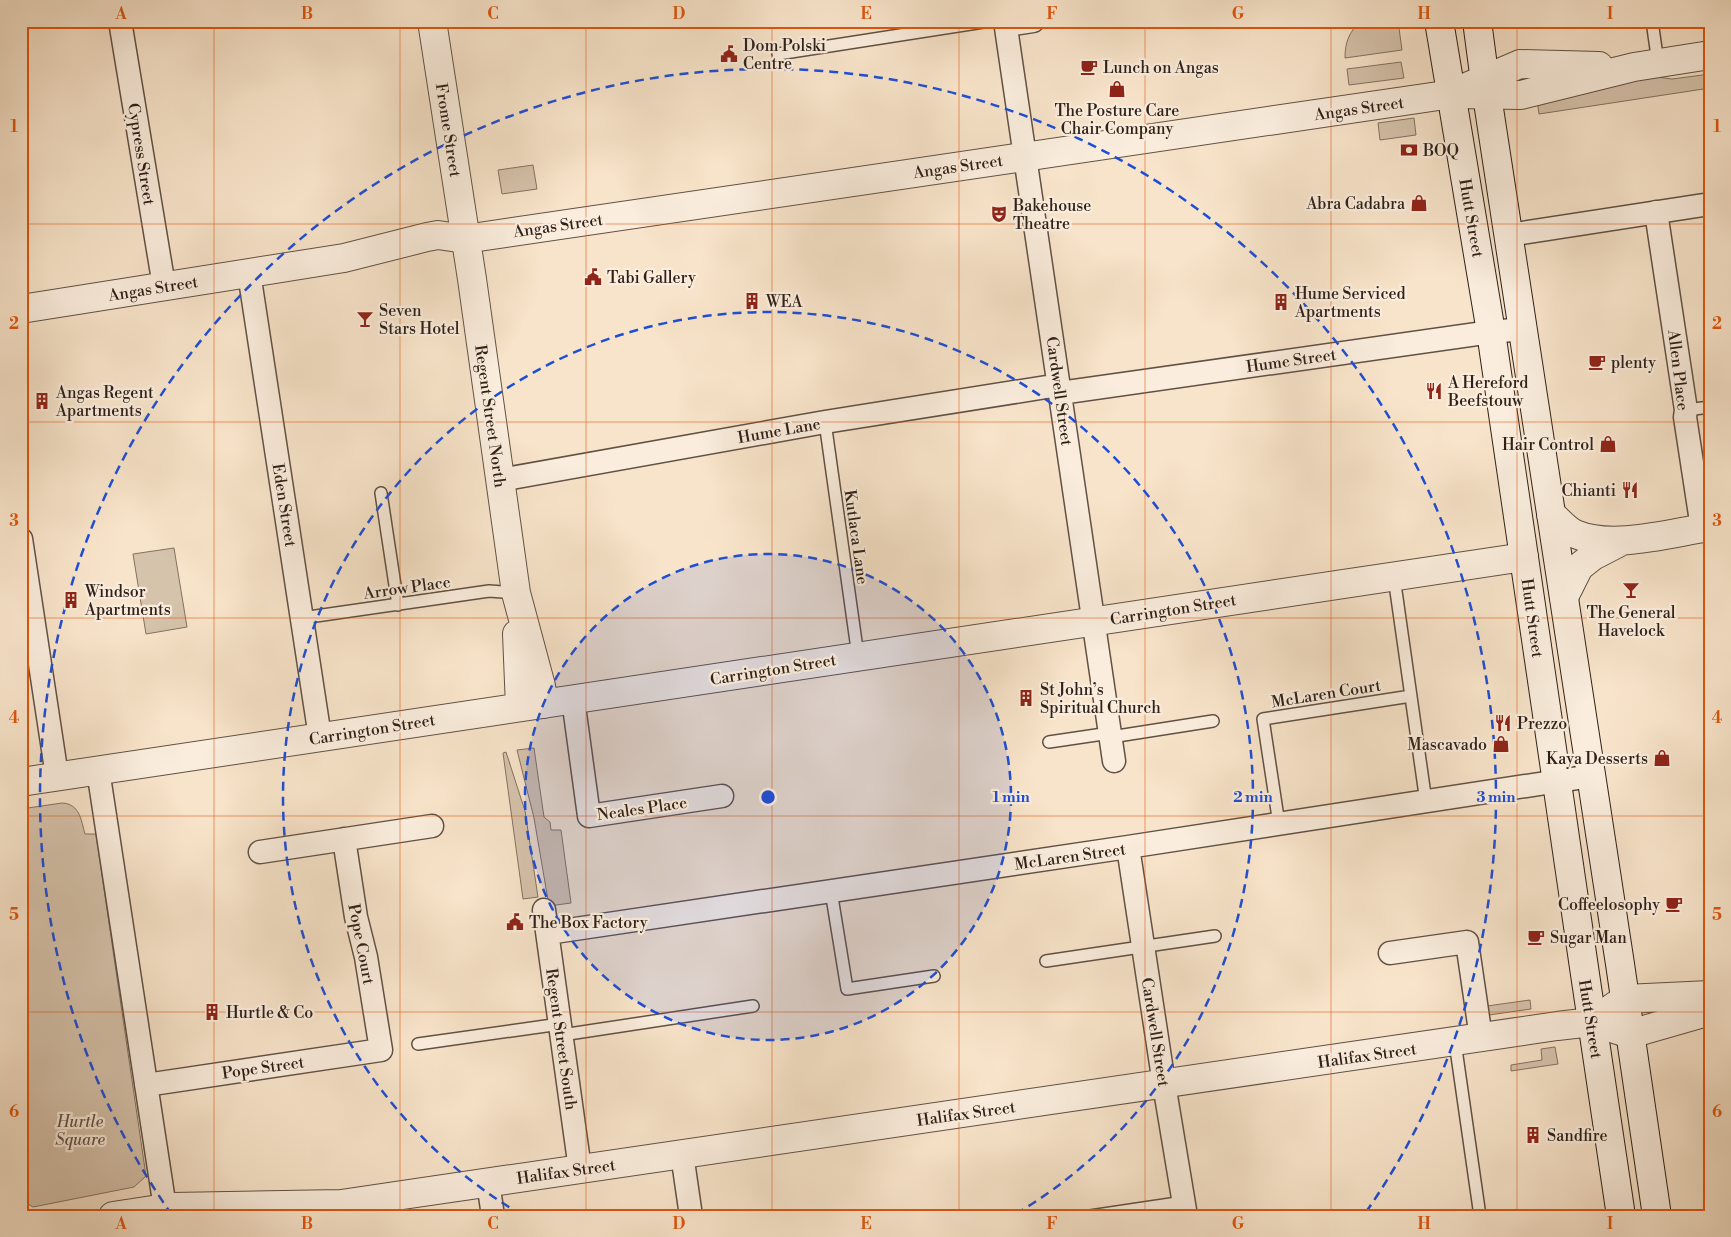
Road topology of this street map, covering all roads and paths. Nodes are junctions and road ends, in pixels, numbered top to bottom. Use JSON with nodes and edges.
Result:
{"nodes":[{"id":1,"x":120,"y":21,"type":"edge"},
{"id":2,"x":432,"y":21,"type":"edge"},
{"id":3,"x":1033,"y":21,"type":"edge"},
{"id":4,"x":1439,"y":21,"type":"edge"},
{"id":5,"x":1477,"y":21,"type":"edge"},
{"id":6,"x":1652,"y":21,"type":"edge"},
{"id":7,"x":1000,"y":23,"type":"edge"},
{"id":8,"x":778,"y":54,"type":"dead end"},
{"id":9,"x":1710,"y":55,"type":"edge"},
{"id":10,"x":1646,"y":65,"type":"junction"},
{"id":11,"x":1486,"y":87,"type":"junction"},
{"id":12,"x":1452,"y":94,"type":"junction"},
{"id":13,"x":1025,"y":157,"type":"junction"},
{"id":14,"x":1710,"y":204,"type":"edge"},
{"id":15,"x":1656,"y":212,"type":"junction"},
{"id":16,"x":1509,"y":235,"type":"junction"},
{"id":17,"x":465,"y":239,"type":"junction"},
{"id":18,"x":249,"y":273,"type":"junction"},
{"id":19,"x":164,"y":286,"type":"junction"},
{"id":20,"x":21,"y":309,"type":"edge"},
{"id":21,"x":1523,"y":329,"type":"junction"},
{"id":22,"x":1492,"y":332,"type":"junction"},
{"id":23,"x":1060,"y":389,"type":"junction"},
{"id":24,"x":1710,"y":407,"type":"edge"},
{"id":25,"x":1686,"y":410,"type":"junction"},
{"id":26,"x":824,"y":422,"type":"junction"},
{"id":27,"x":500,"y":480,"type":"junction"},
{"id":28,"x":381,"y":493,"type":"dead end"},
{"id":29,"x":1551,"y":514,"type":"junction"},
{"id":30,"x":1706,"y":527,"type":"edge"},
{"id":31,"x":21,"y":539,"type":"edge"},
{"id":32,"x":1622,"y":541,"type":"junction"},
{"id":33,"x":1524,"y":557,"type":"junction"},
{"id":34,"x":1394,"y":576,"type":"junction"},
{"id":35,"x":516,"y":593,"type":"junction"},
{"id":36,"x":1564,"y":597,"type":"junction"},
{"id":37,"x":398,"y":605,"type":"junction"},
{"id":38,"x":302,"y":618,"type":"junction"},
{"id":39,"x":1094,"y":621,"type":"junction"},
{"id":40,"x":858,"y":656,"type":"junction"},
{"id":41,"x":1411,"y":696,"type":"junction"},
{"id":42,"x":573,"y":699,"type":"junction"},
{"id":43,"x":532,"y":705,"type":"junction"},
{"id":44,"x":1213,"y":721,"type":"dead end"},
{"id":45,"x":1111,"y":735,"type":"junction"},
{"id":46,"x":320,"y":737,"type":"junction"},
{"id":47,"x":1049,"y":742,"type":"dead end"},
{"id":48,"x":1114,"y":761,"type":"dead end"},
{"id":49,"x":98,"y":770,"type":"junction"},
{"id":50,"x":58,"y":776,"type":"junction"},
{"id":51,"x":1591,"y":776,"type":"junction"},
{"id":52,"x":1557,"y":781,"type":"junction"},
{"id":53,"x":21,"y":782,"type":"edge"},
{"id":54,"x":722,"y":796,"type":"dead end"},
{"id":55,"x":1426,"y":802,"type":"junction"},
{"id":56,"x":1279,"y":824,"type":"junction"},
{"id":57,"x":432,"y":826,"type":"dead end"},
{"id":58,"x":344,"y":839,"type":"junction"},
{"id":59,"x":1128,"y":847,"type":"junction"},
{"id":60,"x":260,"y":852,"type":"dead end"},
{"id":61,"x":831,"y":891,"type":"junction"},
{"id":62,"x":544,"y":910,"type":"dead end"},
{"id":63,"x":548,"y":933,"type":"junction"},
{"id":64,"x":1215,"y":936,"type":"dead end"},
{"id":65,"x":1143,"y":946,"type":"junction"},
{"id":66,"x":1390,"y":953,"type":"dead end"},
{"id":67,"x":1046,"y":961,"type":"dead end"},
{"id":68,"x":934,"y":976,"type":"dead end"},
{"id":69,"x":1710,"y":995,"type":"edge"},
{"id":70,"x":1625,"y":999,"type":"junction"},
{"id":71,"x":753,"y":1006,"type":"dead end"},
{"id":72,"x":1710,"y":1011,"type":"edge"},
{"id":73,"x":1592,"y":1022,"type":"junction"},
{"id":74,"x":561,"y":1029,"type":"junction"},
{"id":75,"x":1630,"y":1034,"type":"junction"},
{"id":76,"x":1481,"y":1038,"type":"junction"},
{"id":77,"x":1455,"y":1042,"type":"junction"},
{"id":78,"x":418,"y":1044,"type":"dead end"},
{"id":79,"x":381,"y":1050,"type":"joint"},
{"id":80,"x":1164,"y":1084,"type":"junction"},
{"id":81,"x":146,"y":1085,"type":"junction"},
{"id":82,"x":682,"y":1154,"type":"junction"},
{"id":83,"x":580,"y":1169,"type":"junction"},
{"id":84,"x":488,"y":1182,"type":"junction"},
{"id":85,"x":341,"y":1204,"type":"junction"},
{"id":86,"x":165,"y":1208,"type":"junction"},
{"id":87,"x":1185,"y":1209,"type":"edge"},
{"id":88,"x":113,"y":1216,"type":"edge"},
{"id":89,"x":300,"y":1216,"type":"edge"},
{"id":90,"x":493,"y":1216,"type":"edge"},
{"id":91,"x":691,"y":1216,"type":"edge"},
{"id":92,"x":1090,"y":1216,"type":"edge"},
{"id":93,"x":1480,"y":1216,"type":"edge"},
{"id":94,"x":1622,"y":1216,"type":"edge"},
{"id":95,"x":1656,"y":1216,"type":"edge"}],
"edges":[{"from":1,"to":19,"type":"street","name":"Cypress Street"},
{"from":2,"to":17,"type":"street","name":"Frome Street"},
{"from":3,"to":7,"type":"street"},
{"from":4,"to":12,"type":"street","name":"Hutt Street"},
{"from":5,"to":11,"type":"street","name":"Hutt Street"},
{"from":6,"to":10,"type":"lane"},
{"from":7,"to":8,"type":"lane"},
{"from":7,"to":13,"type":"street","name":"Cardwell Street"},
{"from":9,"to":10,"type":"street","name":"Angas Street"},
{"from":10,"to":11,"type":"street","name":"Angas Street"},
{"from":11,"to":12,"type":"street","name":"Angas Street"},
{"from":11,"to":16,"type":"street","name":"Hutt Street"},
{"from":12,"to":13,"type":"street","name":"Angas Street"},
{"from":12,"to":22,"type":"street","name":"Hutt Street"},
{"from":13,"to":17,"type":"street","name":"Angas Street"},
{"from":13,"to":23,"type":"street","name":"Cardwell Street"},
{"from":14,"to":15,"type":"street"},
{"from":15,"to":16,"type":"street"},
{"from":15,"to":25,"type":"street","name":"Allen Place"},
{"from":16,"to":21,"type":"street","name":"Hutt Street"},
{"from":17,"to":18,"type":"street","name":"Angas Street"},
{"from":17,"to":27,"type":"street","name":"Regent Street North"},
{"from":18,"to":19,"type":"street","name":"Angas Street"},
{"from":18,"to":38,"type":"street","name":"Eden Street"},
{"from":19,"to":20,"type":"street","name":"Angas Street"},
{"from":21,"to":22,"type":"street","name":"Hume Street"},
{"from":21,"to":29,"type":"street","name":"Hutt Street"},
{"from":22,"to":23,"type":"street","name":"Hume Street"},
{"from":22,"to":33,"type":"street","name":"Hutt Street"},
{"from":23,"to":26,"type":"street","name":"Hume Lane"},
{"from":23,"to":39,"type":"street","name":"Cardwell Street"},
{"from":24,"to":25,"type":"lane"},
{"from":25,"to":30,"type":"street","name":"Allen Place"},
{"from":26,"to":27,"type":"street","name":"Hume Lane"},
{"from":26,"to":40,"type":"lane","name":"Kutlaca Lane"},
{"from":27,"to":35,"type":"street","name":"Regent Street North"},
{"from":28,"to":37,"type":"lane"},
{"from":29,"to":32,"type":"street"},
{"from":29,"to":36,"type":"street","name":"Hutt Street"},
{"from":30,"to":32,"type":"street"},
{"from":31,"to":50,"type":"street"},
{"from":32,"to":36,"type":"street"},
{"from":33,"to":34,"type":"street","name":"Carrington Street"},
{"from":33,"to":52,"type":"street","name":"Hutt Street"},
{"from":34,"to":39,"type":"street","name":"Carrington Street"},
{"from":34,"to":41,"type":"lane"},
{"from":35,"to":37,"type":"lane","name":"Arrow Place"},
{"from":35,"to":43,"type":"street","name":"Regent Street North"},
{"from":36,"to":51,"type":"street","name":"Hutt Street"},
{"from":37,"to":38,"type":"lane","name":"Arrow Place"},
{"from":38,"to":46,"type":"street","name":"Eden Street"},
{"from":39,"to":40,"type":"street","name":"Carrington Street"},
{"from":39,"to":45,"type":"street","name":"Cardwell Street"},
{"from":40,"to":42,"type":"street","name":"Carrington Street"},
{"from":41,"to":55,"type":"lane"},
{"from":41,"to":56,"type":"lane","name":"McLaren Court"},
{"from":42,"to":43,"type":"street","name":"Carrington Street"},
{"from":42,"to":54,"type":"street","name":"Neales Place"},
{"from":43,"to":46,"type":"street","name":"Carrington Street"},
{"from":44,"to":45,"type":"lane"},
{"from":45,"to":47,"type":"lane"},
{"from":45,"to":48,"type":"street","name":"Cardwell Street"},
{"from":46,"to":49,"type":"street","name":"Carrington Street"},
{"from":49,"to":50,"type":"street","name":"Carrington Street"},
{"from":49,"to":81,"type":"street"},
{"from":50,"to":53,"type":"street","name":"Carrington Street"},
{"from":51,"to":52,"type":"street","name":"McLaren Street"},
{"from":51,"to":70,"type":"street","name":"Hutt Street"},
{"from":52,"to":55,"type":"street","name":"McLaren Street"},
{"from":52,"to":73,"type":"street","name":"Hutt Street"},
{"from":55,"to":56,"type":"street","name":"McLaren Street"},
{"from":56,"to":59,"type":"street","name":"McLaren Street"},
{"from":57,"to":58,"type":"street"},
{"from":58,"to":60,"type":"street"},
{"from":58,"to":79,"type":"street","name":"Pope Court"},
{"from":59,"to":61,"type":"street","name":"McLaren Street"},
{"from":59,"to":65,"type":"street","name":"Cardwell Street"},
{"from":61,"to":63,"type":"street","name":"McLaren Street"},
{"from":61,"to":68,"type":"lane"},
{"from":62,"to":63,"type":"street","name":"Regent Street South"},
{"from":63,"to":74,"type":"street","name":"Regent Street South"},
{"from":64,"to":65,"type":"lane"},
{"from":65,"to":67,"type":"lane"},
{"from":65,"to":80,"type":"street","name":"Cardwell Street"},
{"from":66,"to":76,"type":"street"},
{"from":69,"to":70,"type":"street"},
{"from":70,"to":73,"type":"street","name":"Halifax Street"},
{"from":70,"to":75,"type":"street","name":"Hutt Street"},
{"from":71,"to":74,"type":"lane"},
{"from":72,"to":75,"type":"street"},
{"from":73,"to":75,"type":"street","name":"Halifax Street"},
{"from":73,"to":76,"type":"street","name":"Halifax Street"},
{"from":73,"to":94,"type":"street","name":"Hutt Street"},
{"from":74,"to":78,"type":"lane"},
{"from":74,"to":83,"type":"street","name":"Regent Street South"},
{"from":75,"to":95,"type":"street","name":"Hutt Street"},
{"from":76,"to":77,"type":"street","name":"Halifax Street"},
{"from":77,"to":80,"type":"street","name":"Halifax Street"},
{"from":77,"to":93,"type":"lane"},
{"from":79,"to":81,"type":"street","name":"Pope Street"},
{"from":80,"to":82,"type":"street","name":"Halifax Street"},
{"from":80,"to":87,"type":"street","name":"Cardwell Street"},
{"from":81,"to":86,"type":"street"},
{"from":82,"to":83,"type":"street","name":"Halifax Street"},
{"from":82,"to":91,"type":"street"},
{"from":83,"to":84,"type":"street","name":"Halifax Street"},
{"from":84,"to":85,"type":"street","name":"Halifax Street"},
{"from":84,"to":90,"type":"street"},
{"from":85,"to":86,"type":"street","name":"Halifax Street"},
{"from":85,"to":89,"type":"street","name":"Halifax Street"},
{"from":86,"to":88,"type":"street","name":"Halifax Street"},
{"from":87,"to":92,"type":"lane"}]}
